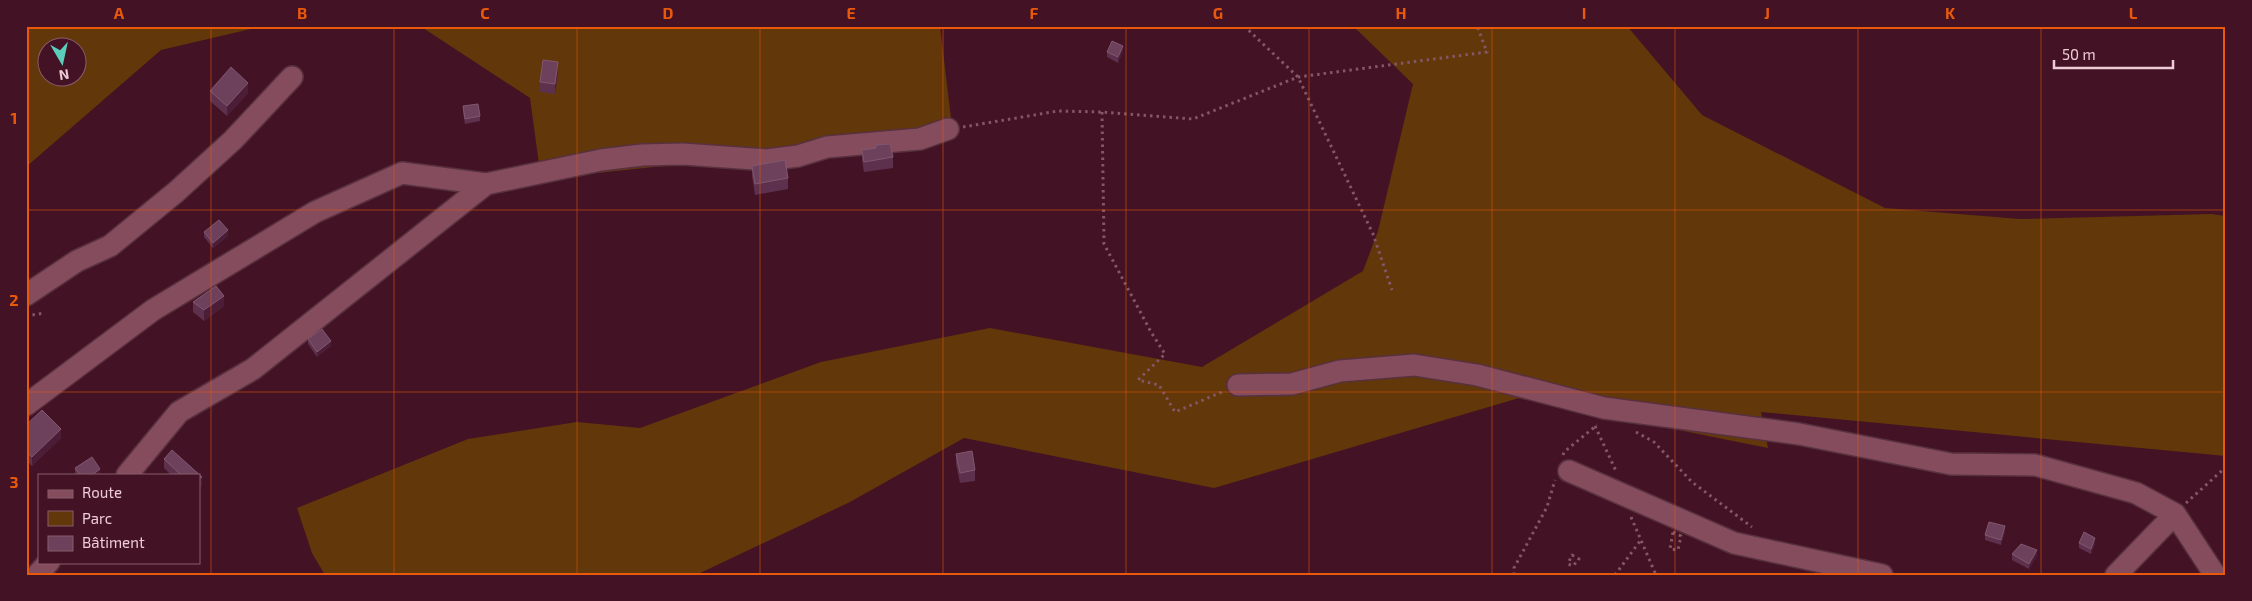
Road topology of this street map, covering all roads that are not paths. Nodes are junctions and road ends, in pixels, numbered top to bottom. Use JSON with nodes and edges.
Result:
{"nodes":[{"id":1,"x":292,"y":77,"type":"dead end"},
{"id":2,"x":948,"y":129,"type":"road end"},
{"id":3,"x":486,"y":184,"type":"junction"},
{"id":4,"x":26,"y":295,"type":"edge"},
{"id":5,"x":1238,"y":385,"type":"road end"},
{"id":6,"x":26,"y":405,"type":"edge"},
{"id":7,"x":1562,"y":471,"type":"road end"},
{"id":8,"x":128,"y":474,"type":"edge"},
{"id":9,"x":2175,"y":514,"type":"junction"},
{"id":10,"x":47,"y":564,"type":"edge"},
{"id":11,"x":37,"y":575,"type":"edge"},
{"id":12,"x":1882,"y":575,"type":"edge"},
{"id":13,"x":2116,"y":575,"type":"edge"},
{"id":14,"x":2215,"y":575,"type":"edge"}],
"edges":[{"from":1,"to":4,"type":"street"},
{"from":2,"to":3,"type":"street"},
{"from":3,"to":6,"type":"street"},
{"from":3,"to":8,"type":"street"},
{"from":5,"to":9,"type":"street"},
{"from":7,"to":12,"type":"street"},
{"from":9,"to":13,"type":"street"},
{"from":9,"to":14,"type":"street"},
{"from":10,"to":11,"type":"street"}]}
